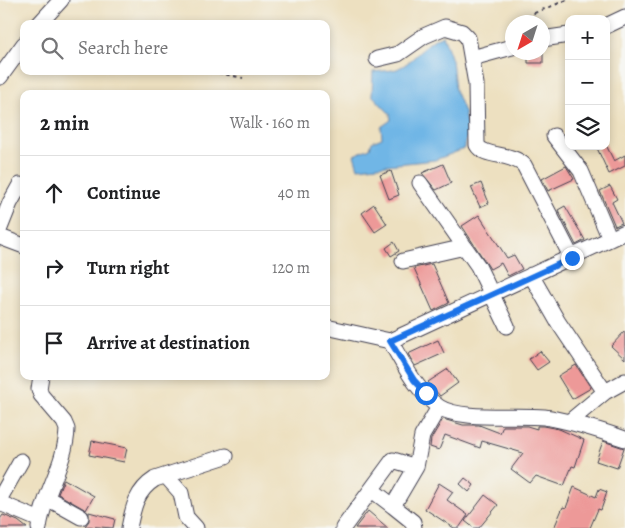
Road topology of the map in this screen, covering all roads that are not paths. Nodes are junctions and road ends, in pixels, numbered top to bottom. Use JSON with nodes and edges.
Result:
{"nodes":[{"id":1,"x":61,"y":0,"type":"edge"},
{"id":2,"x":625,"y":17,"type":"edge"},
{"id":3,"x":44,"y":20,"type":"edge"},
{"id":4,"x":610,"y":24,"type":"edge"},
{"id":5,"x":565,"y":36,"type":"edge"},
{"id":6,"x":550,"y":38,"type":"edge"},
{"id":7,"x":20,"y":49,"type":"edge"},
{"id":8,"x":505,"y":49,"type":"edge"},
{"id":9,"x":472,"y":58,"type":"junction"},
{"id":10,"x":377,"y":59,"type":"dead end"},
{"id":11,"x":2,"y":69,"type":"edge"},
{"id":12,"x":554,"y":136,"type":"dead end"},
{"id":13,"x":420,"y":183,"type":"dead end"},
{"id":14,"x":20,"y":185,"type":"dead end"},
{"id":15,"x":0,"y":228,"type":"edge"},
{"id":16,"x":625,"y":232,"type":"edge"},
{"id":17,"x":0,"y":237,"type":"edge"},
{"id":18,"x":610,"y":239,"type":"junction"},
{"id":19,"x":20,"y":244,"type":"edge"},
{"id":20,"x":465,"y":247,"type":"junction"},
{"id":21,"x":572,"y":258,"type":"junction"},
{"id":22,"x":404,"y":261,"type":"dead end"},
{"id":23,"x":531,"y":275,"type":"junction"},
{"id":24,"x":493,"y":293,"type":"junction"},
{"id":25,"x":508,"y":326,"type":"dead end"},
{"id":26,"x":330,"y":328,"type":"edge"},
{"id":27,"x":390,"y":341,"type":"junction"},
{"id":28,"x":40,"y":380,"type":"edge"},
{"id":29,"x":625,"y":381,"type":"edge"},
{"id":30,"x":604,"y":392,"type":"junction"},
{"id":31,"x":439,"y":407,"type":"junction"},
{"id":32,"x":568,"y":422,"type":"junction"},
{"id":33,"x":625,"y":439,"type":"edge"},
{"id":34,"x":226,"y":456,"type":"dead end"},
{"id":35,"x":21,"y":462,"type":"dead end"},
{"id":36,"x":416,"y":467,"type":"junction"},
{"id":37,"x":166,"y":476,"type":"junction"},
{"id":38,"x":2,"y":490,"type":"edge"},
{"id":39,"x":372,"y":490,"type":"junction"},
{"id":40,"x":47,"y":498,"type":"junction"},
{"id":41,"x":0,"y":503,"type":"edge"},
{"id":42,"x":393,"y":506,"type":"junction"},
{"id":43,"x":81,"y":517,"type":"dead end"},
{"id":44,"x":39,"y":524,"type":"edge"},
{"id":45,"x":129,"y":528,"type":"edge"},
{"id":46,"x":196,"y":528,"type":"edge"},
{"id":47,"x":343,"y":528,"type":"edge"},
{"id":48,"x":414,"y":528,"type":"edge"}],
"edges":[{"from":1,"to":3,"type":"street"},
{"from":2,"to":4,"type":"street"},
{"from":5,"to":6,"type":"street"},
{"from":7,"to":11,"type":"street"},
{"from":8,"to":9,"type":"street"},
{"from":9,"to":10,"type":"street"},
{"from":9,"to":21,"type":"street"},
{"from":12,"to":18,"type":"street"},
{"from":13,"to":20,"type":"street"},
{"from":14,"to":15,"type":"street"},
{"from":16,"to":18,"type":"street"},
{"from":17,"to":19,"type":"street"},
{"from":18,"to":21,"type":"street"},
{"from":20,"to":22,"type":"street"},
{"from":20,"to":24,"type":"street"},
{"from":21,"to":23,"type":"street"},
{"from":23,"to":24,"type":"street"},
{"from":23,"to":30,"type":"street"},
{"from":24,"to":25,"type":"street"},
{"from":24,"to":27,"type":"street"},
{"from":26,"to":27,"type":"street"},
{"from":27,"to":31,"type":"street"},
{"from":28,"to":40,"type":"street"},
{"from":29,"to":30,"type":"street"},
{"from":30,"to":32,"type":"street"},
{"from":31,"to":32,"type":"street"},
{"from":31,"to":36,"type":"street"},
{"from":32,"to":33,"type":"street"},
{"from":34,"to":37,"type":"street"},
{"from":35,"to":38,"type":"street"},
{"from":36,"to":39,"type":"street"},
{"from":36,"to":42,"type":"street"},
{"from":37,"to":45,"type":"street"},
{"from":37,"to":46,"type":"street"},
{"from":39,"to":42,"type":"street"},
{"from":39,"to":47,"type":"street"},
{"from":40,"to":43,"type":"street"},
{"from":40,"to":44,"type":"street"},
{"from":41,"to":44,"type":"street"},
{"from":42,"to":48,"type":"street"}]}
